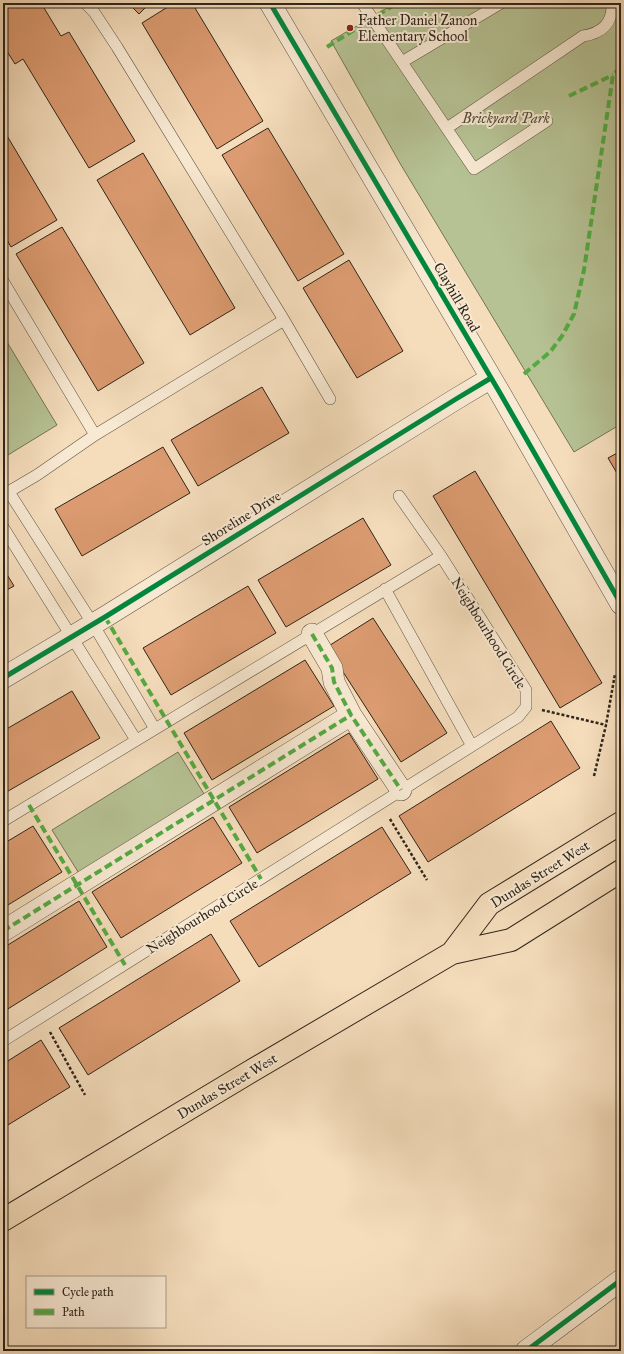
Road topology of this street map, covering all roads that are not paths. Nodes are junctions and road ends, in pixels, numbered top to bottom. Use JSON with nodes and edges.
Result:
{"nodes":[{"id":1,"x":86,"y":3,"type":"edge"},
{"id":2,"x":270,"y":3,"type":"edge"},
{"id":3,"x":362,"y":3,"type":"edge"},
{"id":4,"x":501,"y":3,"type":"edge"},
{"id":5,"x":612,"y":3,"type":"edge"},
{"id":6,"x":402,"y":62,"type":"junction"},
{"id":7,"x":547,"y":121,"type":"dead end"},
{"id":8,"x":447,"y":128,"type":"junction"},
{"id":9,"x":3,"y":281,"type":"edge"},
{"id":10,"x":284,"y":320,"type":"junction"},
{"id":11,"x":491,"y":378,"type":"junction"},
{"id":12,"x":330,"y":399,"type":"dead end"},
{"id":13,"x":95,"y":434,"type":"junction"},
{"id":14,"x":6,"y":493,"type":"edge"},
{"id":15,"x":399,"y":496,"type":"dead end"},
{"id":16,"x":3,"y":527,"type":"edge"},
{"id":17,"x":441,"y":556,"type":"junction"},
{"id":18,"x":384,"y":589,"type":"junction"},
{"id":19,"x":621,"y":604,"type":"edge"},
{"id":20,"x":93,"y":624,"type":"junction"},
{"id":21,"x":312,"y":634,"type":"junction"},
{"id":22,"x":71,"y":638,"type":"junction"},
{"id":23,"x":3,"y":678,"type":"edge"},
{"id":24,"x":351,"y":715,"type":"junction"},
{"id":25,"x":155,"y":729,"type":"junction"},
{"id":26,"x":136,"y":740,"type":"junction"},
{"id":27,"x":472,"y":746,"type":"junction"},
{"id":28,"x":402,"y":790,"type":"junction"},
{"id":29,"x":3,"y":821,"type":"edge"},
{"id":30,"x":621,"y":823,"type":"edge"},
{"id":31,"x":621,"y":871,"type":"edge"},
{"id":32,"x":3,"y":931,"type":"edge"},
{"id":33,"x":452,"y":953,"type":"junction"},
{"id":34,"x":3,"y":1042,"type":"edge"},
{"id":35,"x":3,"y":1220,"type":"edge"},
{"id":36,"x":621,"y":1280,"type":"edge"},
{"id":37,"x":526,"y":1351,"type":"edge"}],
"edges":[{"from":1,"to":10,"type":"lane"},
{"from":2,"to":11,"type":"street","name":"Clayhill Road"},
{"from":3,"to":6,"type":"lane"},
{"from":4,"to":6,"type":"lane"},
{"from":5,"to":8,"type":"lane"},
{"from":6,"to":8,"type":"lane"},
{"from":7,"to":8,"type":"lane"},
{"from":9,"to":13,"type":"lane"},
{"from":10,"to":12,"type":"lane"},
{"from":10,"to":13,"type":"lane"},
{"from":11,"to":19,"type":"street","name":"Clayhill Road"},
{"from":11,"to":20,"type":"street","name":"Shoreline Drive"},
{"from":13,"to":14,"type":"lane"},
{"from":14,"to":20,"type":"lane"},
{"from":15,"to":17,"type":"lane","name":"Neighbourhood Circle"},
{"from":16,"to":22,"type":"lane"},
{"from":17,"to":18,"type":"lane"},
{"from":17,"to":27,"type":"lane","name":"Neighbourhood Circle"},
{"from":18,"to":21,"type":"lane"},
{"from":18,"to":27,"type":"lane"},
{"from":20,"to":22,"type":"street","name":"Shoreline Drive"},
{"from":20,"to":25,"type":"lane"},
{"from":21,"to":24,"type":"street"},
{"from":21,"to":25,"type":"lane"},
{"from":22,"to":23,"type":"street","name":"Shoreline Drive"},
{"from":22,"to":26,"type":"lane"},
{"from":24,"to":28,"type":"street"},
{"from":24,"to":32,"type":"street"},
{"from":25,"to":26,"type":"lane"},
{"from":26,"to":29,"type":"lane"},
{"from":27,"to":28,"type":"lane","name":"Neighbourhood Circle"},
{"from":28,"to":34,"type":"lane","name":"Neighbourhood Circle"},
{"from":30,"to":33,"type":"main road","name":"Dundas Street West"},
{"from":31,"to":33,"type":"main road","name":"Dundas Street West"},
{"from":33,"to":35,"type":"main road","name":"Dundas Street West"},
{"from":36,"to":37,"type":"street"}]}
